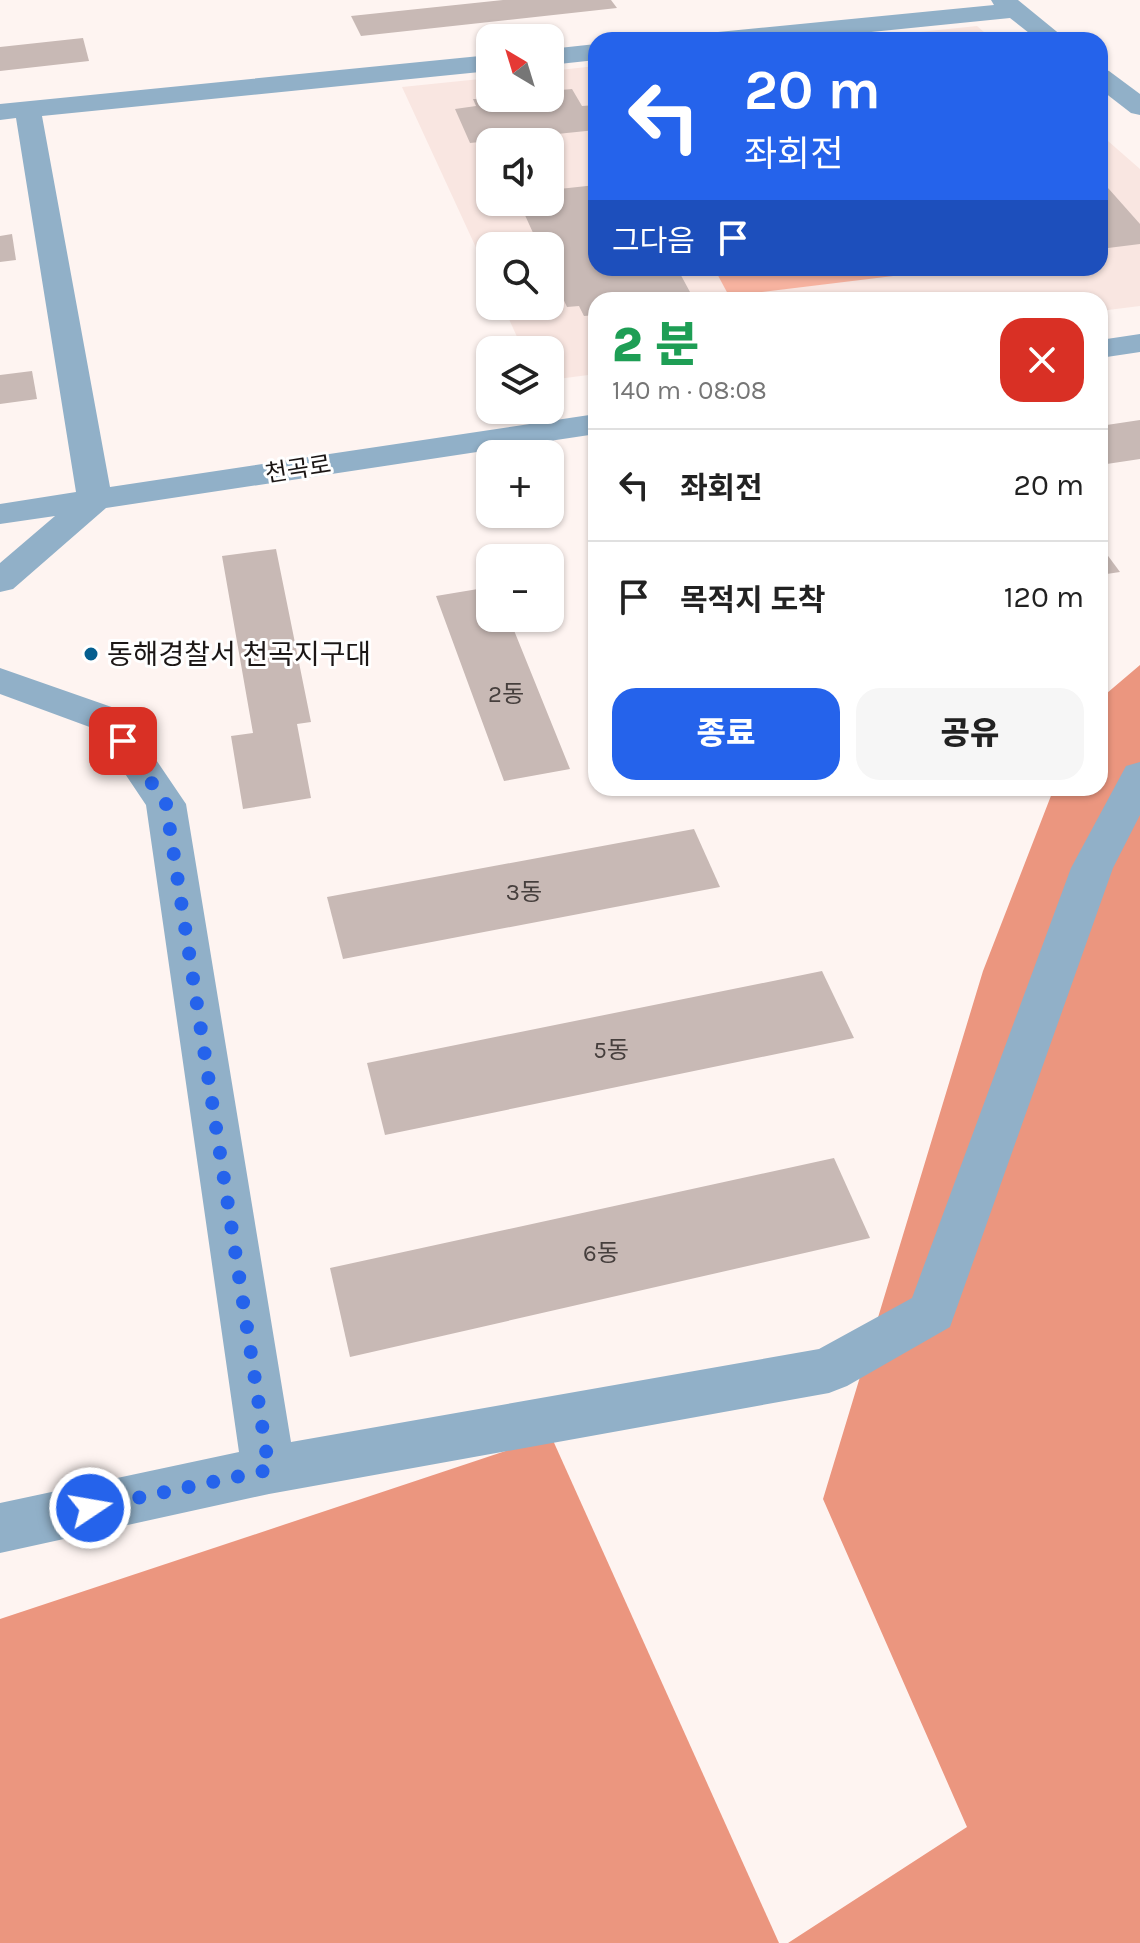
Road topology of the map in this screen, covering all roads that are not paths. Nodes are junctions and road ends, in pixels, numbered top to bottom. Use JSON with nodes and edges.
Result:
{"nodes":[{"id":1,"x":1008,"y":5,"type":"edge"},
{"id":2,"x":784,"y":32,"type":"edge"},
{"id":3,"x":1043,"y":32,"type":"edge"},
{"id":4,"x":588,"y":53,"type":"edge"},
{"id":5,"x":564,"y":55,"type":"edge"},
{"id":6,"x":476,"y":64,"type":"edge"},
{"id":7,"x":1108,"y":82,"type":"edge"},
{"id":8,"x":1140,"y":107,"type":"edge"},
{"id":9,"x":14,"y":110,"type":"edge"},
{"id":10,"x":1140,"y":343,"type":"edge"},
{"id":11,"x":1108,"y":348,"type":"edge"},
{"id":12,"x":588,"y":425,"type":"edge"},
{"id":13,"x":95,"y":500,"type":"junction"},
{"id":14,"x":0,"y":514,"type":"edge"},
{"id":15,"x":0,"y":581,"type":"edge"},
{"id":16,"x":0,"y":680,"type":"edge"},
{"id":17,"x":1140,"y":775,"type":"edge"},
{"id":18,"x":269,"y":1470,"type":"junction"},
{"id":19,"x":0,"y":1528,"type":"edge"}],
"edges":[{"from":1,"to":2,"type":"street"},
{"from":1,"to":3,"type":"street"},
{"from":4,"to":5,"type":"street"},
{"from":6,"to":9,"type":"street"},
{"from":7,"to":8,"type":"street"},
{"from":9,"to":13,"type":"street"},
{"from":10,"to":11,"type":"street"},
{"from":12,"to":13,"type":"street","name":"천곡로"},
{"from":13,"to":14,"type":"street","name":"천곡로"},
{"from":13,"to":15,"type":"street"},
{"from":16,"to":18,"type":"street"},
{"from":17,"to":18,"type":"street"},
{"from":18,"to":19,"type":"street"}]}
